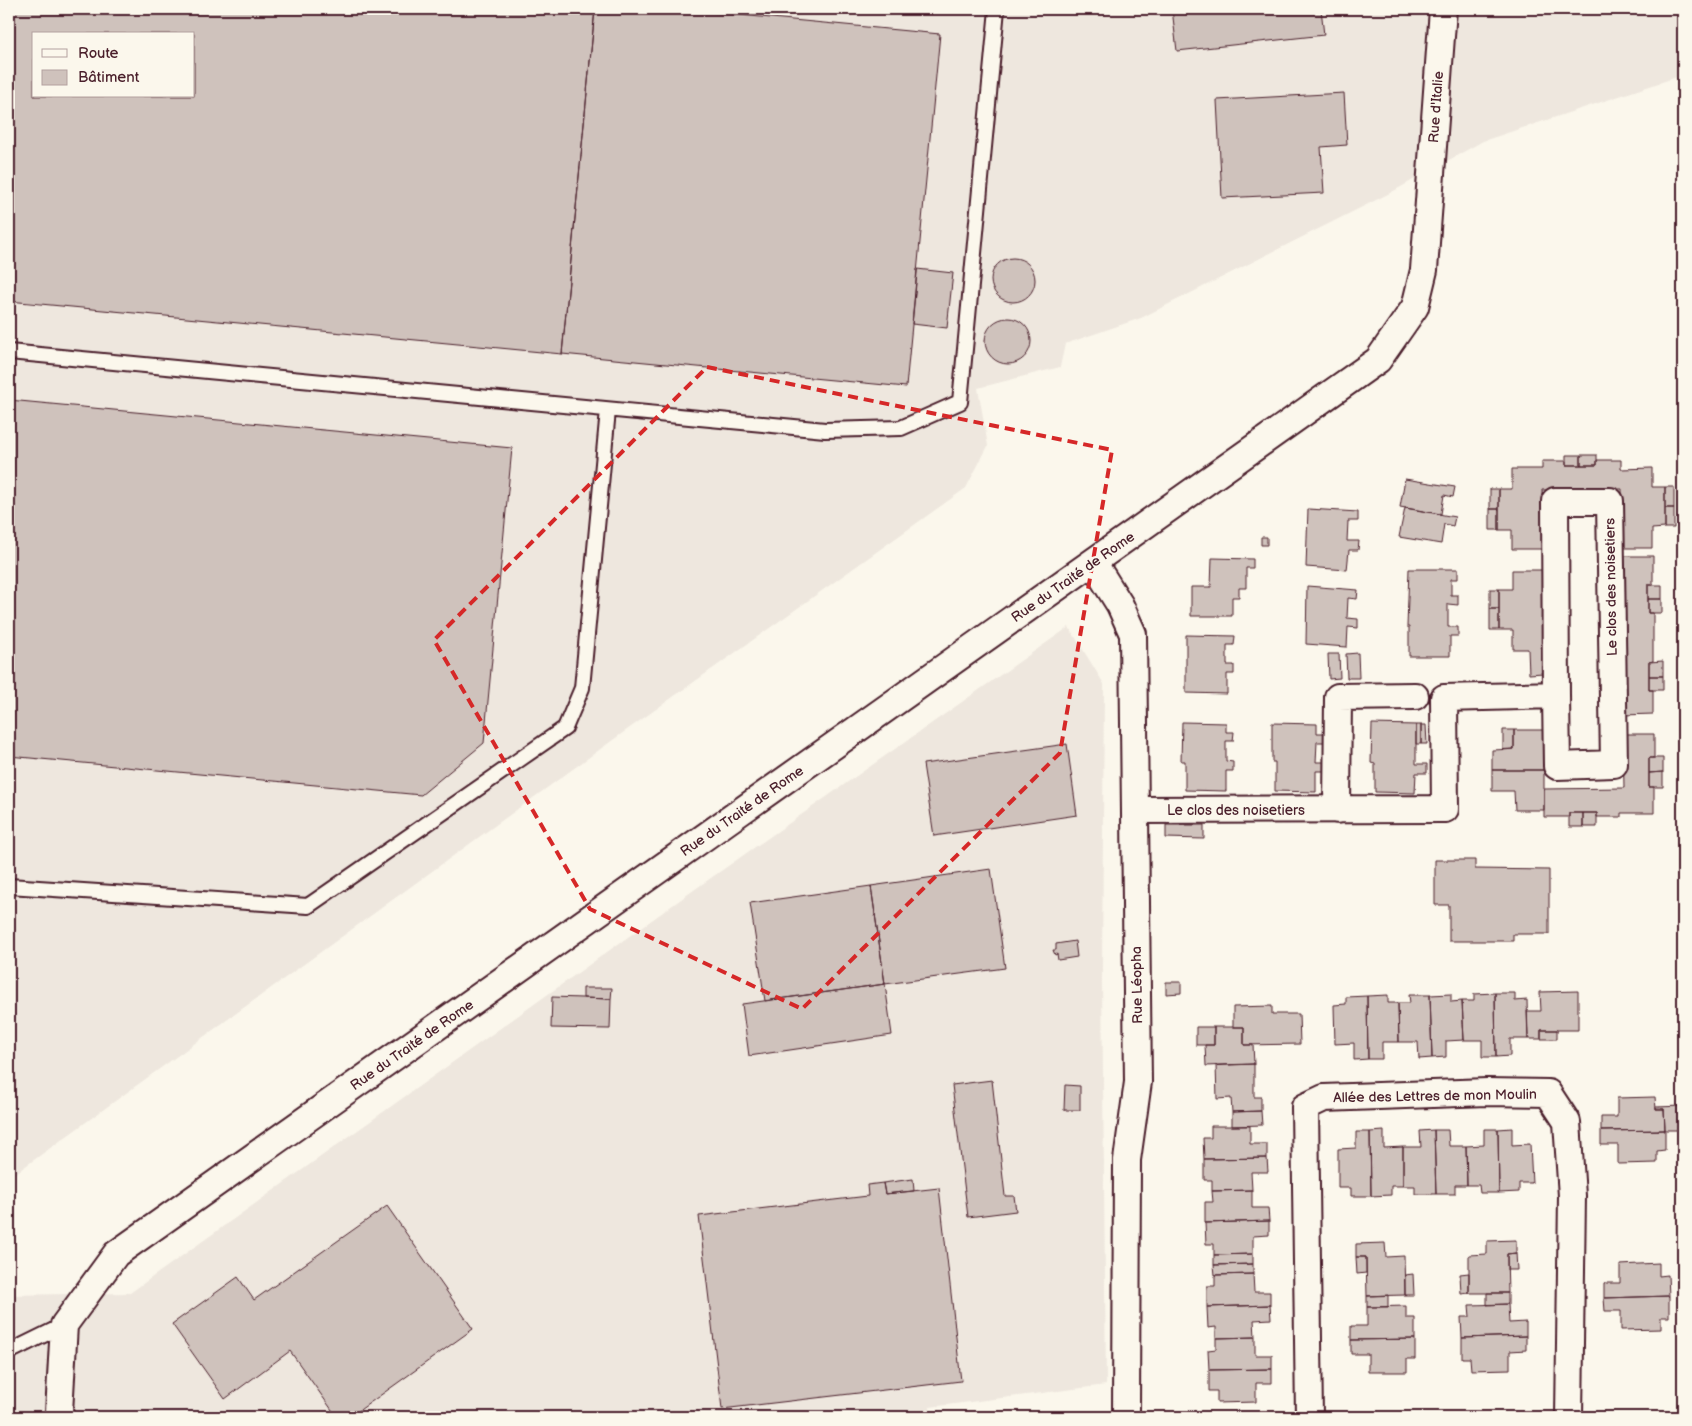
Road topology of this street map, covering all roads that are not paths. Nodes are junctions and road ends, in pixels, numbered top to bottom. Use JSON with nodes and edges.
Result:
{"nodes":[{"id":1,"x":997,"y":9,"type":"edge"},
{"id":2,"x":1442,"y":9,"type":"edge"},
{"id":3,"x":1429,"y":204,"type":"joint"},
{"id":4,"x":9,"y":352,"type":"edge"},
{"id":5,"x":608,"y":410,"type":"junction"},
{"id":6,"x":1093,"y":562,"type":"junction"},
{"id":7,"x":1556,"y":695,"type":"junction"},
{"id":8,"x":1415,"y":696,"type":"dead end"},
{"id":9,"x":1135,"y":810,"type":"junction"},
{"id":10,"x":1337,"y":810,"type":"junction"},
{"id":11,"x":9,"y":886,"type":"edge"},
{"id":12,"x":64,"y":1325,"type":"junction"},
{"id":13,"x":9,"y":1352,"type":"edge"},
{"id":14,"x":61,"y":1417,"type":"edge"},
{"id":15,"x":1126,"y":1417,"type":"edge"},
{"id":16,"x":1309,"y":1417,"type":"edge"},
{"id":17,"x":1569,"y":1417,"type":"edge"}],
"edges":[{"from":1,"to":5,"type":"lane"},
{"from":2,"to":3,"type":"street","name":"Rue d'Italie"},
{"from":3,"to":6,"type":"street","name":"Rue du Traité de Rome"},
{"from":4,"to":5,"type":"lane"},
{"from":5,"to":11,"type":"lane"},
{"from":6,"to":9,"type":"street","name":"Rue Léopha"},
{"from":6,"to":12,"type":"street","name":"Rue du Traité de Rome"},
{"from":7,"to":7,"type":"street","name":"Le clos des noisetiers"},
{"from":7,"to":10,"type":"street","name":"Le clos des noisetiers"},
{"from":8,"to":10,"type":"street"},
{"from":9,"to":10,"type":"street","name":"Le clos des noisetiers"},
{"from":9,"to":15,"type":"street","name":"Rue Léopha"},
{"from":12,"to":13,"type":"lane"},
{"from":12,"to":14,"type":"street"},
{"from":16,"to":17,"type":"street","name":"Allée des Lettres de mon Moulin"}]}
